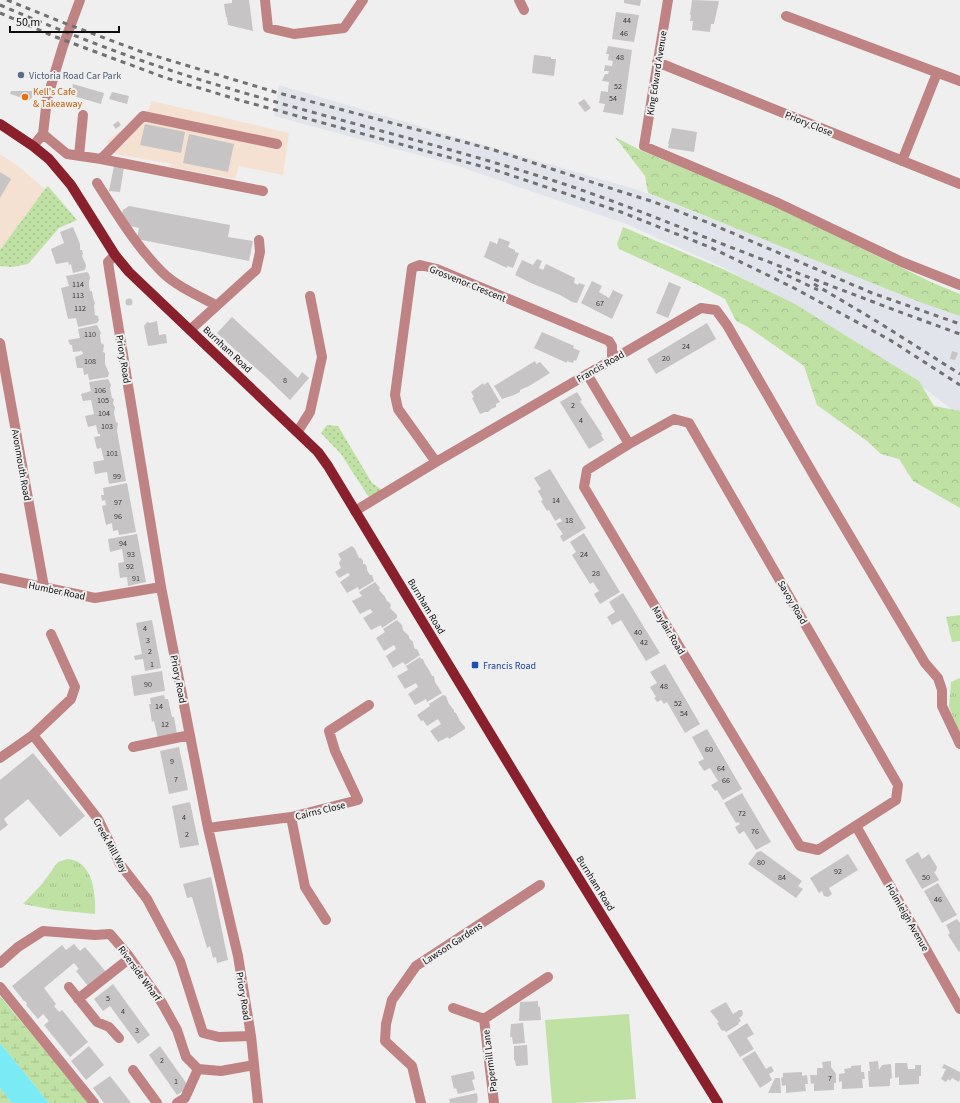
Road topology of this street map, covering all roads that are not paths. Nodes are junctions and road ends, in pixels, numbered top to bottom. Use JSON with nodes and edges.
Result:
{"nodes":[{"id":1,"x":80,"y":0,"type":"edge"},
{"id":2,"x":265,"y":0,"type":"edge"},
{"id":3,"x":363,"y":0,"type":"edge"},
{"id":4,"x":519,"y":0,"type":"edge"},
{"id":5,"x":668,"y":0,"type":"edge"},
{"id":6,"x":524,"y":10,"type":"dead end"},
{"id":7,"x":786,"y":16,"type":"dead end"},
{"id":8,"x":658,"y":62,"type":"junction"},
{"id":9,"x":937,"y":73,"type":"junction"},
{"id":10,"x":960,"y":81,"type":"edge"},
{"id":11,"x":83,"y":115,"type":"dead end"},
{"id":12,"x":0,"y":124,"type":"edge"},
{"id":13,"x":42,"y":134,"type":"junction"},
{"id":14,"x":277,"y":144,"type":"dead end"},
{"id":15,"x":33,"y":146,"type":"junction"},
{"id":16,"x":67,"y":154,"type":"junction"},
{"id":17,"x":79,"y":156,"type":"junction"},
{"id":18,"x":101,"y":159,"type":"junction"},
{"id":19,"x":902,"y":161,"type":"junction"},
{"id":20,"x":55,"y":167,"type":"junction"},
{"id":21,"x":97,"y":184,"type":"dead end"},
{"id":22,"x":960,"y":184,"type":"edge"},
{"id":23,"x":263,"y":191,"type":"dead end"},
{"id":24,"x":259,"y":240,"type":"dead end"},
{"id":25,"x":114,"y":255,"type":"junction"},
{"id":26,"x":960,"y":285,"type":"edge"},
{"id":27,"x":310,"y":296,"type":"dead end"},
{"id":28,"x":216,"y":305,"type":"junction"},
{"id":29,"x":190,"y":330,"type":"junction"},
{"id":30,"x":0,"y":343,"type":"edge"},
{"id":31,"x":612,"y":360,"type":"junction"},
{"id":32,"x":587,"y":374,"type":"junction"},
{"id":33,"x":298,"y":431,"type":"junction"},
{"id":34,"x":629,"y":444,"type":"junction"},
{"id":35,"x":436,"y":462,"type":"junction"},
{"id":36,"x":355,"y":511,"type":"junction"},
{"id":37,"x":0,"y":578,"type":"edge"},
{"id":38,"x":44,"y":587,"type":"junction"},
{"id":39,"x":161,"y":587,"type":"junction"},
{"id":40,"x":51,"y":634,"type":"dead end"},
{"id":41,"x":369,"y":705,"type":"dead end"},
{"id":42,"x":33,"y":735,"type":"junction"},
{"id":43,"x":190,"y":735,"type":"junction"},
{"id":44,"x":960,"y":744,"type":"edge"},
{"id":45,"x":133,"y":747,"type":"dead end"},
{"id":46,"x":0,"y":758,"type":"edge"},
{"id":47,"x":291,"y":817,"type":"junction"},
{"id":48,"x":856,"y":826,"type":"junction"},
{"id":49,"x":208,"y":828,"type":"junction"},
{"id":50,"x":540,"y":885,"type":"dead end"},
{"id":51,"x":326,"y":920,"type":"dead end"},
{"id":52,"x":130,"y":958,"type":"junction"},
{"id":53,"x":0,"y":963,"type":"edge"},
{"id":54,"x":548,"y":977,"type":"dead end"},
{"id":55,"x":0,"y":987,"type":"edge"},
{"id":56,"x":69,"y":987,"type":"dead end"},
{"id":57,"x":78,"y":999,"type":"junction"},
{"id":58,"x":453,"y":1008,"type":"dead end"},
{"id":59,"x":960,"y":1008,"type":"edge"},
{"id":60,"x":484,"y":1019,"type":"junction"},
{"id":61,"x":251,"y":1036,"type":"junction"},
{"id":62,"x":118,"y":1038,"type":"dead end"},
{"id":63,"x":254,"y":1065,"type":"junction"},
{"id":64,"x":198,"y":1069,"type":"junction"},
{"id":65,"x":133,"y":1070,"type":"dead end"},
{"id":66,"x":94,"y":1103,"type":"edge"},
{"id":67,"x":157,"y":1103,"type":"edge"},
{"id":68,"x":178,"y":1103,"type":"edge"},
{"id":69,"x":258,"y":1103,"type":"edge"},
{"id":70,"x":421,"y":1103,"type":"edge"},
{"id":71,"x":494,"y":1103,"type":"edge"},
{"id":72,"x":718,"y":1103,"type":"edge"}],
"edges":[{"from":1,"to":13,"type":"street"},
{"from":2,"to":3,"type":"street"},
{"from":4,"to":6,"type":"street"},
{"from":5,"to":8,"type":"street","name":"King Edward Avenue"},
{"from":7,"to":9,"type":"street"},
{"from":8,"to":19,"type":"street","name":"Priory Close"},
{"from":8,"to":26,"type":"street","name":"King Edward Avenue"},
{"from":9,"to":10,"type":"street"},
{"from":9,"to":19,"type":"street"},
{"from":11,"to":17,"type":"street"},
{"from":12,"to":15,"type":"main road","name":"Burnham Road"},
{"from":13,"to":15,"type":"street"},
{"from":13,"to":16,"type":"street"},
{"from":14,"to":18,"type":"street"},
{"from":15,"to":20,"type":"main road","name":"Burnham Road"},
{"from":16,"to":17,"type":"street"},
{"from":16,"to":20,"type":"street"},
{"from":17,"to":18,"type":"street"},
{"from":18,"to":23,"type":"street"},
{"from":19,"to":22,"type":"street","name":"Priory Close"},
{"from":20,"to":25,"type":"main road","name":"Burnham Road"},
{"from":21,"to":28,"type":"street"},
{"from":24,"to":28,"type":"street"},
{"from":25,"to":29,"type":"main road","name":"Burnham Road"},
{"from":25,"to":39,"type":"street","name":"Priory Road"},
{"from":27,"to":33,"type":"street"},
{"from":28,"to":29,"type":"street"},
{"from":29,"to":33,"type":"main road","name":"Burnham Road"},
{"from":30,"to":38,"type":"street","name":"Avonmouth Road"},
{"from":31,"to":32,"type":"street","name":"Francis Road"},
{"from":31,"to":35,"type":"street","name":"Grosvenor Crescent"},
{"from":31,"to":44,"type":"street","name":"Francis Road"},
{"from":32,"to":34,"type":"street"},
{"from":32,"to":35,"type":"street","name":"Francis Road"},
{"from":33,"to":36,"type":"main road","name":"Burnham Road"},
{"from":34,"to":48,"type":"street","name":"Savoy Road"},
{"from":34,"to":48,"type":"street","name":"Mayfair Road"},
{"from":35,"to":36,"type":"street","name":"Francis Road"},
{"from":36,"to":72,"type":"main road","name":"Burnham Road"},
{"from":37,"to":38,"type":"street","name":"Humber Road"},
{"from":38,"to":39,"type":"street","name":"Humber Road"},
{"from":39,"to":43,"type":"street","name":"Priory Road"},
{"from":40,"to":42,"type":"street"},
{"from":41,"to":47,"type":"street","name":"Cairns Close"},
{"from":42,"to":46,"type":"street"},
{"from":42,"to":61,"type":"street","name":"Creek Mill Way"},
{"from":43,"to":45,"type":"street"},
{"from":43,"to":49,"type":"street","name":"Priory Road"},
{"from":47,"to":49,"type":"street","name":"Cairns Close"},
{"from":47,"to":51,"type":"street"},
{"from":48,"to":59,"type":"street","name":"Holmleigh Avenue"},
{"from":49,"to":61,"type":"street","name":"Priory Road"},
{"from":50,"to":70,"type":"street","name":"Lawson Gardens"},
{"from":52,"to":53,"type":"street","name":"Riverside Wharf"},
{"from":52,"to":57,"type":"street"},
{"from":52,"to":64,"type":"street","name":"Riverside Wharf"},
{"from":54,"to":60,"type":"street","name":"Papermill Lane"},
{"from":55,"to":66,"type":"street"},
{"from":56,"to":57,"type":"street"},
{"from":57,"to":62,"type":"street"},
{"from":58,"to":60,"type":"street","name":"Papermill Lane"},
{"from":60,"to":71,"type":"street","name":"Papermill Lane"},
{"from":61,"to":63,"type":"street","name":"Priory Road"},
{"from":63,"to":64,"type":"street"},
{"from":63,"to":69,"type":"street","name":"Priory Road"},
{"from":64,"to":68,"type":"street"},
{"from":65,"to":67,"type":"street"}]}
